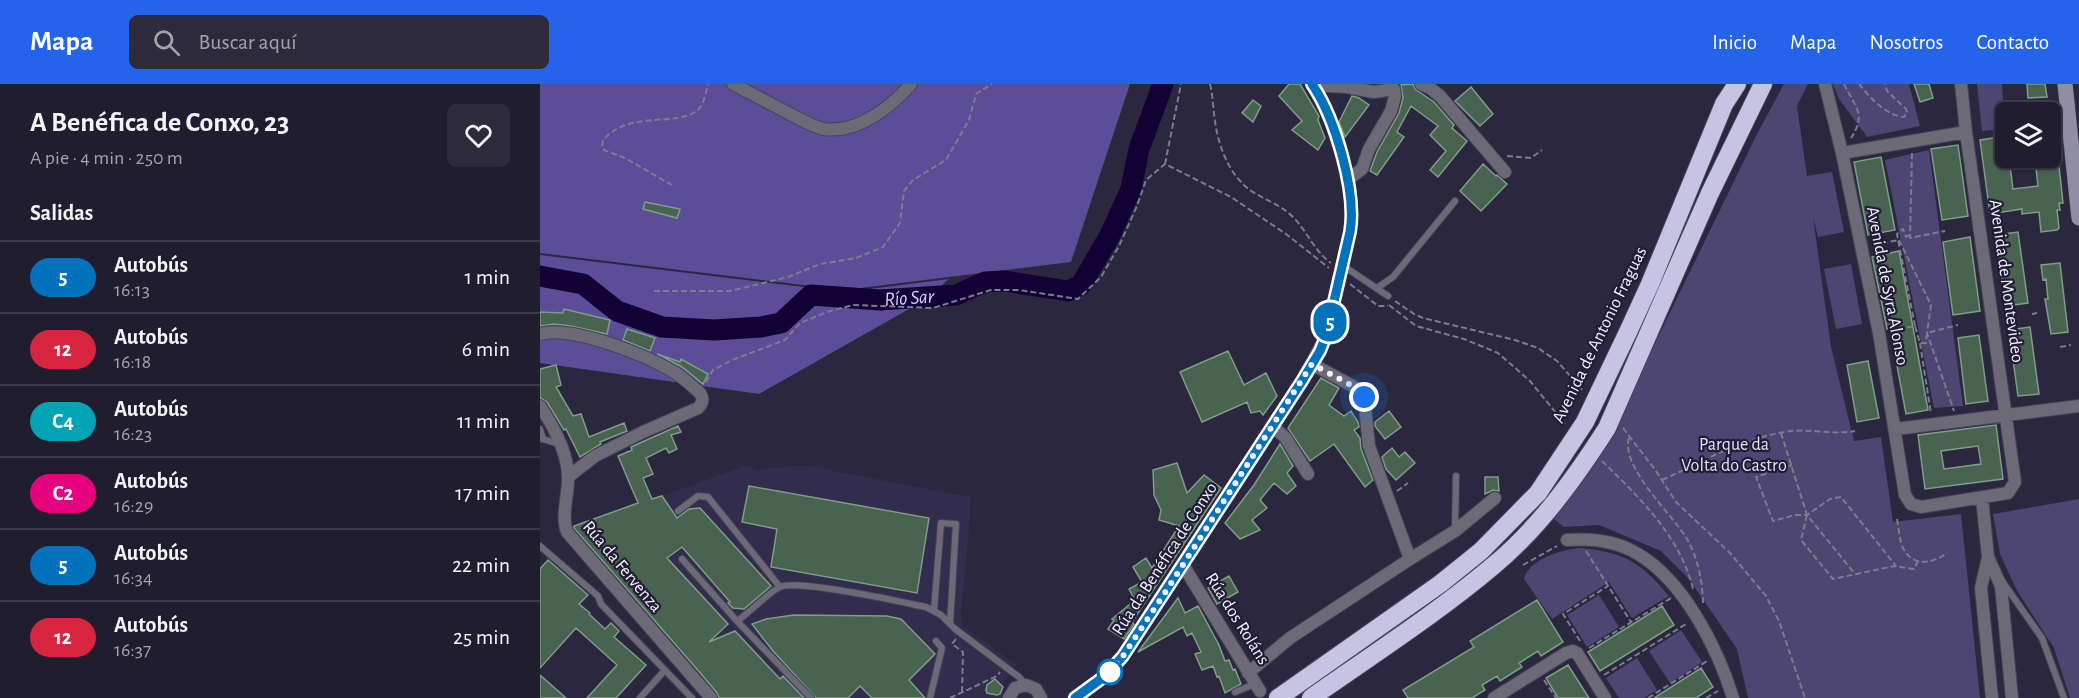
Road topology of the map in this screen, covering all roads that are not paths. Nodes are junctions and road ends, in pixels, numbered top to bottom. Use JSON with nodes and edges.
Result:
{"nodes":[{"id":1,"x":733,"y":84,"type":"edge"},
{"id":2,"x":911,"y":84,"type":"edge"},
{"id":3,"x":1312,"y":84,"type":"edge"},
{"id":4,"x":1729,"y":84,"type":"edge"},
{"id":5,"x":1737,"y":84,"type":"edge"},
{"id":6,"x":1763,"y":84,"type":"edge"},
{"id":7,"x":1771,"y":84,"type":"edge"},
{"id":8,"x":1825,"y":84,"type":"edge"},
{"id":9,"x":1962,"y":84,"type":"edge"},
{"id":10,"x":2065,"y":84,"type":"edge"},
{"id":11,"x":1428,"y":85,"type":"edge"},
{"id":12,"x":1395,"y":86,"type":"edge"},
{"id":13,"x":1724,"y":104,"type":"junction"},
{"id":14,"x":1740,"y":131,"type":"junction"},
{"id":15,"x":1966,"y":132,"type":"junction"},
{"id":16,"x":1842,"y":153,"type":"junction"},
{"id":17,"x":1505,"y":172,"type":"dead end"},
{"id":18,"x":1347,"y":180,"type":"junction"},
{"id":19,"x":1455,"y":201,"type":"dead end"},
{"id":20,"x":2079,"y":218,"type":"edge"},
{"id":21,"x":1341,"y":270,"type":"junction"},
{"id":22,"x":1377,"y":288,"type":"junction"},
{"id":23,"x":1388,"y":296,"type":"road end"},
{"id":24,"x":540,"y":334,"type":"edge"},
{"id":25,"x":1312,"y":364,"type":"junction"},
{"id":26,"x":2079,"y":405,"type":"edge"},
{"id":27,"x":540,"y":406,"type":"edge"},
{"id":28,"x":2006,"y":416,"type":"junction"},
{"id":29,"x":1272,"y":426,"type":"junction"},
{"id":30,"x":540,"y":429,"type":"edge"},
{"id":31,"x":1896,"y":429,"type":"junction"},
{"id":32,"x":542,"y":438,"type":"edge"},
{"id":33,"x":561,"y":444,"type":"junction"},
{"id":34,"x":1308,"y":474,"type":"dead end"},
{"id":35,"x":1456,"y":476,"type":"dead end"},
{"id":36,"x":568,"y":477,"type":"junction"},
{"id":37,"x":1495,"y":498,"type":"dead end"},
{"id":38,"x":1982,"y":498,"type":"junction"},
{"id":39,"x":678,"y":511,"type":"dead end"},
{"id":40,"x":1455,"y":531,"type":"junction"},
{"id":41,"x":1567,"y":540,"type":"road end"},
{"id":42,"x":540,"y":546,"type":"edge"},
{"id":43,"x":1988,"y":557,"type":"junction"},
{"id":44,"x":682,"y":559,"type":"dead end"},
{"id":45,"x":1410,"y":559,"type":"junction"},
{"id":46,"x":1183,"y":565,"type":"junction"},
{"id":47,"x":1998,"y":577,"type":"junction"},
{"id":48,"x":1983,"y":578,"type":"junction"},
{"id":49,"x":780,"y":587,"type":"junction"},
{"id":50,"x":934,"y":610,"type":"junction"},
{"id":51,"x":737,"y":621,"type":"junction"},
{"id":52,"x":950,"y":624,"type":"junction"},
{"id":53,"x":936,"y":641,"type":"dead end"},
{"id":54,"x":665,"y":670,"type":"junction"},
{"id":55,"x":1248,"y":672,"type":"junction"},
{"id":56,"x":1013,"y":673,"type":"junction"},
{"id":57,"x":1258,"y":687,"type":"joint"},
{"id":58,"x":1017,"y":690,"type":"edge"},
{"id":59,"x":1235,"y":692,"type":"dead end"},
{"id":60,"x":640,"y":698,"type":"edge"},
{"id":61,"x":692,"y":698,"type":"edge"},
{"id":62,"x":711,"y":698,"type":"edge"},
{"id":63,"x":811,"y":698,"type":"edge"},
{"id":64,"x":930,"y":698,"type":"edge"},
{"id":65,"x":1041,"y":698,"type":"edge"},
{"id":66,"x":1074,"y":698,"type":"edge"},
{"id":67,"x":1278,"y":698,"type":"edge"},
{"id":68,"x":1311,"y":698,"type":"edge"},
{"id":69,"x":1494,"y":698,"type":"edge"},
{"id":70,"x":1605,"y":698,"type":"edge"},
{"id":71,"x":1733,"y":698,"type":"edge"},
{"id":72,"x":1992,"y":698,"type":"edge"},
{"id":73,"x":2012,"y":698,"type":"edge"},
{"id":74,"x":2064,"y":698,"type":"edge"}],
"edges":[{"from":1,"to":2,"type":"street"},
{"from":3,"to":12,"type":"street"},
{"from":3,"to":18,"type":"street","name":"Rúa da Benéfica de Conxo"},
{"from":4,"to":13,"type":"highway"},
{"from":5,"to":13,"type":"highway","name":"Avenida de Antonio Fraguas"},
{"from":6,"to":14,"type":"highway"},
{"from":7,"to":14,"type":"highway"},
{"from":8,"to":16,"type":"street","name":"Avenida de Syra Alonso"},
{"from":9,"to":15,"type":"street","name":"Avenida de Montevideo"},
{"from":10,"to":20,"type":"street"},
{"from":11,"to":17,"type":"street"},
{"from":12,"to":18,"type":"street"},
{"from":13,"to":67,"type":"highway","name":"Avenida de Antonio Fraguas"},
{"from":14,"to":68,"type":"highway"},
{"from":15,"to":16,"type":"street"},
{"from":15,"to":28,"type":"street","name":"Avenida de Montevideo"},
{"from":16,"to":31,"type":"street","name":"Avenida de Syra Alonso"},
{"from":18,"to":21,"type":"street","name":"Rúa da Benéfica de Conxo"},
{"from":19,"to":22,"type":"lane"},
{"from":21,"to":22,"type":"lane"},
{"from":21,"to":25,"type":"street","name":"Rúa da Benéfica de Conxo"},
{"from":22,"to":23,"type":"lane"},
{"from":24,"to":36,"type":"street"},
{"from":25,"to":29,"type":"street","name":"Rúa da Benéfica de Conxo"},
{"from":25,"to":45,"type":"street"},
{"from":26,"to":28,"type":"street"},
{"from":27,"to":33,"type":"street","name":"Rúa da Fervenza"},
{"from":28,"to":31,"type":"street"},
{"from":28,"to":38,"type":"street","name":"Avenida de Montevideo"},
{"from":29,"to":34,"type":"street"},
{"from":29,"to":46,"type":"street","name":"Rúa da Benéfica de Conxo"},
{"from":30,"to":32,"type":"lane"},
{"from":31,"to":38,"type":"street","name":"Avenida de Syra Alonso"},
{"from":32,"to":33,"type":"lane"},
{"from":33,"to":36,"type":"street","name":"Rúa da Fervenza"},
{"from":35,"to":40,"type":"lane"},
{"from":36,"to":62,"type":"street","name":"Rúa da Fervenza"},
{"from":37,"to":40,"type":"street"},
{"from":38,"to":43,"type":"street"},
{"from":39,"to":49,"type":"lane"},
{"from":40,"to":45,"type":"street"},
{"from":41,"to":71,"type":"street"},
{"from":42,"to":54,"type":"lane"},
{"from":43,"to":47,"type":"street"},
{"from":43,"to":48,"type":"street"},
{"from":44,"to":51,"type":"lane"},
{"from":45,"to":55,"type":"street"},
{"from":46,"to":55,"type":"street","name":"Rúa dos Roláns"},
{"from":46,"to":66,"type":"street","name":"Rúa da Benéfica de Conxo"},
{"from":47,"to":48,"type":"street"},
{"from":47,"to":73,"type":"street"},
{"from":47,"to":74,"type":"lane"},
{"from":48,"to":72,"type":"street"},
{"from":49,"to":50,"type":"lane"},
{"from":49,"to":51,"type":"lane"},
{"from":50,"to":52,"type":"lane"},
{"from":50,"to":52,"type":"lane"},
{"from":51,"to":63,"type":"lane"},
{"from":52,"to":56,"type":"lane"},
{"from":53,"to":64,"type":"lane"},
{"from":54,"to":60,"type":"lane"},
{"from":54,"to":61,"type":"lane"},
{"from":55,"to":57,"type":"street","name":"Rúa dos Roláns"},
{"from":56,"to":58,"type":"lane"},
{"from":56,"to":58,"type":"lane"},
{"from":57,"to":59,"type":"lane"},
{"from":58,"to":65,"type":"street"},
{"from":69,"to":70,"type":"street"}]}
